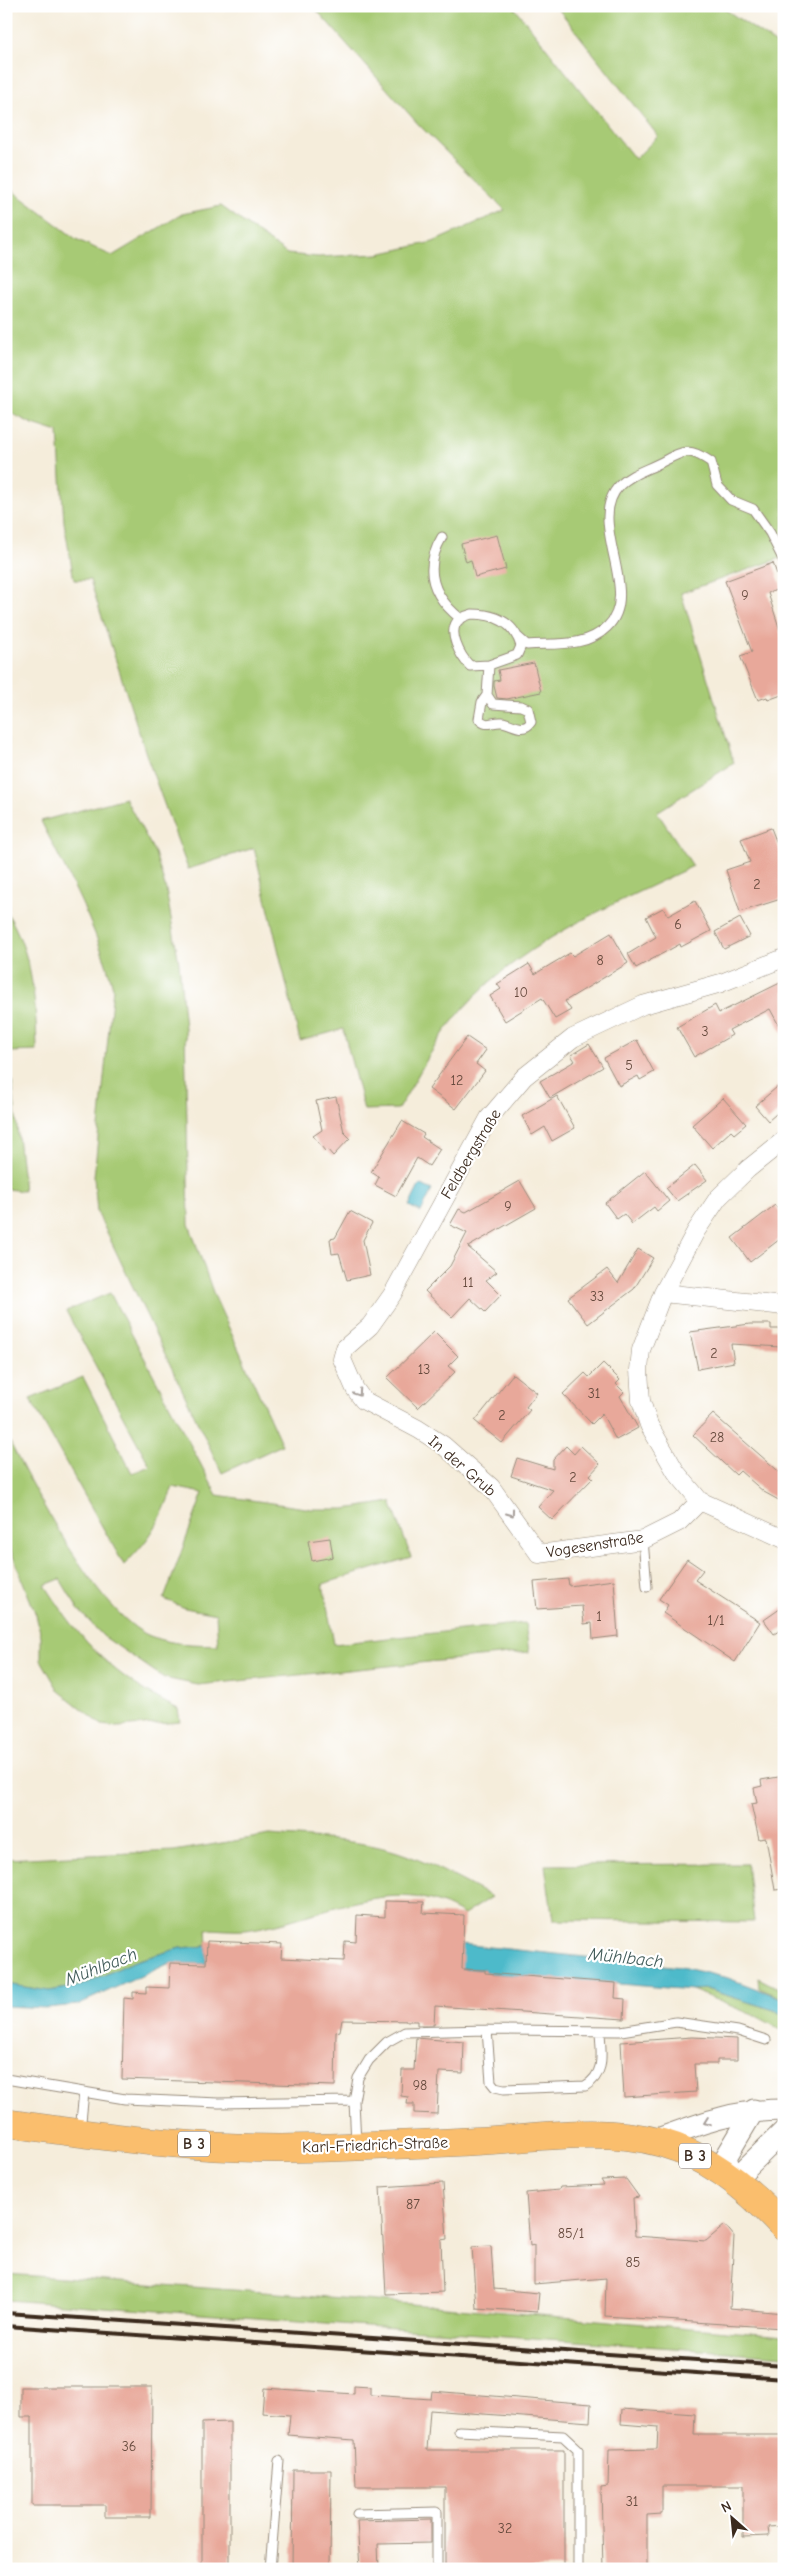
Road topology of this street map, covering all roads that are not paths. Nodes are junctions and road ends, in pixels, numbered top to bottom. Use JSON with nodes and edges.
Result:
{"nodes":[{"id":1,"x":442,"y":537,"type":"dead end"},
{"id":2,"x":784,"y":561,"type":"edge"},
{"id":3,"x":460,"y":619,"type":"junction"},
{"id":4,"x":518,"y":637,"type":"junction"},
{"id":5,"x":489,"y":665,"type":"junction"},
{"id":6,"x":487,"y":695,"type":"junction"},
{"id":7,"x":784,"y":958,"type":"edge"},
{"id":8,"x":784,"y":1140,"type":"edge"},
{"id":9,"x":663,"y":1293,"type":"junction"},
{"id":10,"x":784,"y":1306,"type":"edge"},
{"id":11,"x":345,"y":1348,"type":"joint"},
{"id":12,"x":700,"y":1501,"type":"junction"},
{"id":13,"x":784,"y":1539,"type":"edge"},
{"id":14,"x":644,"y":1540,"type":"junction"},
{"id":15,"x":539,"y":1554,"type":"joint"},
{"id":16,"x":647,"y":1587,"type":"dead end"},
{"id":17,"x":487,"y":2030,"type":"junction"},
{"id":18,"x":600,"y":2032,"type":"junction"},
{"id":19,"x":766,"y":2040,"type":"dead end"},
{"id":20,"x":6,"y":2079,"type":"edge"},
{"id":21,"x":84,"y":2092,"type":"junction"},
{"id":22,"x":354,"y":2101,"type":"junction"},
{"id":23,"x":754,"y":2110,"type":"junction"},
{"id":24,"x":784,"y":2110,"type":"edge"},
{"id":25,"x":6,"y":2124,"type":"edge"},
{"id":26,"x":784,"y":2131,"type":"edge"},
{"id":27,"x":80,"y":2134,"type":"junction"},
{"id":28,"x":652,"y":2141,"type":"junction"},
{"id":29,"x":357,"y":2146,"type":"junction"},
{"id":30,"x":733,"y":2181,"type":"junction"},
{"id":31,"x":784,"y":2227,"type":"edge"},
{"id":32,"x":459,"y":2431,"type":"dead end"},
{"id":33,"x":279,"y":2461,"type":"dead end"},
{"id":34,"x":357,"y":2514,"type":"dead end"},
{"id":35,"x":270,"y":2569,"type":"edge"},
{"id":36,"x":437,"y":2569,"type":"edge"},
{"id":37,"x":578,"y":2569,"type":"edge"}],
"edges":[{"from":1,"to":3,"type":"lane"},
{"from":2,"to":4,"type":"lane"},
{"from":3,"to":4,"type":"lane"},
{"from":3,"to":5,"type":"lane"},
{"from":4,"to":5,"type":"lane"},
{"from":5,"to":6,"type":"lane"},
{"from":6,"to":6,"type":"lane"},
{"from":7,"to":11,"type":"street","name":"Feldbergstraße"},
{"from":8,"to":9,"type":"street"},
{"from":9,"to":10,"type":"street"},
{"from":9,"to":12,"type":"street"},
{"from":11,"to":15,"type":"street","name":"In der Grub","one_way":true},
{"from":12,"to":13,"type":"street"},
{"from":12,"to":14,"type":"street","name":"Vogesenstraße"},
{"from":14,"to":15,"type":"street","name":"Vogesenstraße"},
{"from":14,"to":16,"type":"lane"},
{"from":17,"to":18,"type":"lane"},
{"from":17,"to":18,"type":"lane"},
{"from":17,"to":22,"type":"lane"},
{"from":18,"to":19,"type":"lane"},
{"from":20,"to":21,"type":"lane"},
{"from":21,"to":22,"type":"lane"},
{"from":21,"to":27,"type":"lane"},
{"from":22,"to":29,"type":"lane"},
{"from":23,"to":24,"type":"street"},
{"from":23,"to":28,"type":"street","one_way":true},
{"from":23,"to":30,"type":"street"},
{"from":25,"to":27,"type":"main road","name":"Karl-Friedrich-Straße","number":"B 3"},
{"from":26,"to":30,"type":"street"},
{"from":27,"to":29,"type":"main road","name":"Karl-Friedrich-Straße","number":"B 3"},
{"from":28,"to":29,"type":"main road","name":"Karl-Friedrich-Straße","number":"B 3"},
{"from":28,"to":30,"type":"main road","name":"Karl-Friedrich-Straße","number":"B 3"},
{"from":30,"to":31,"type":"main road","number":"B 3"},
{"from":32,"to":37,"type":"lane"},
{"from":33,"to":35,"type":"lane"},
{"from":34,"to":36,"type":"lane"}]}
